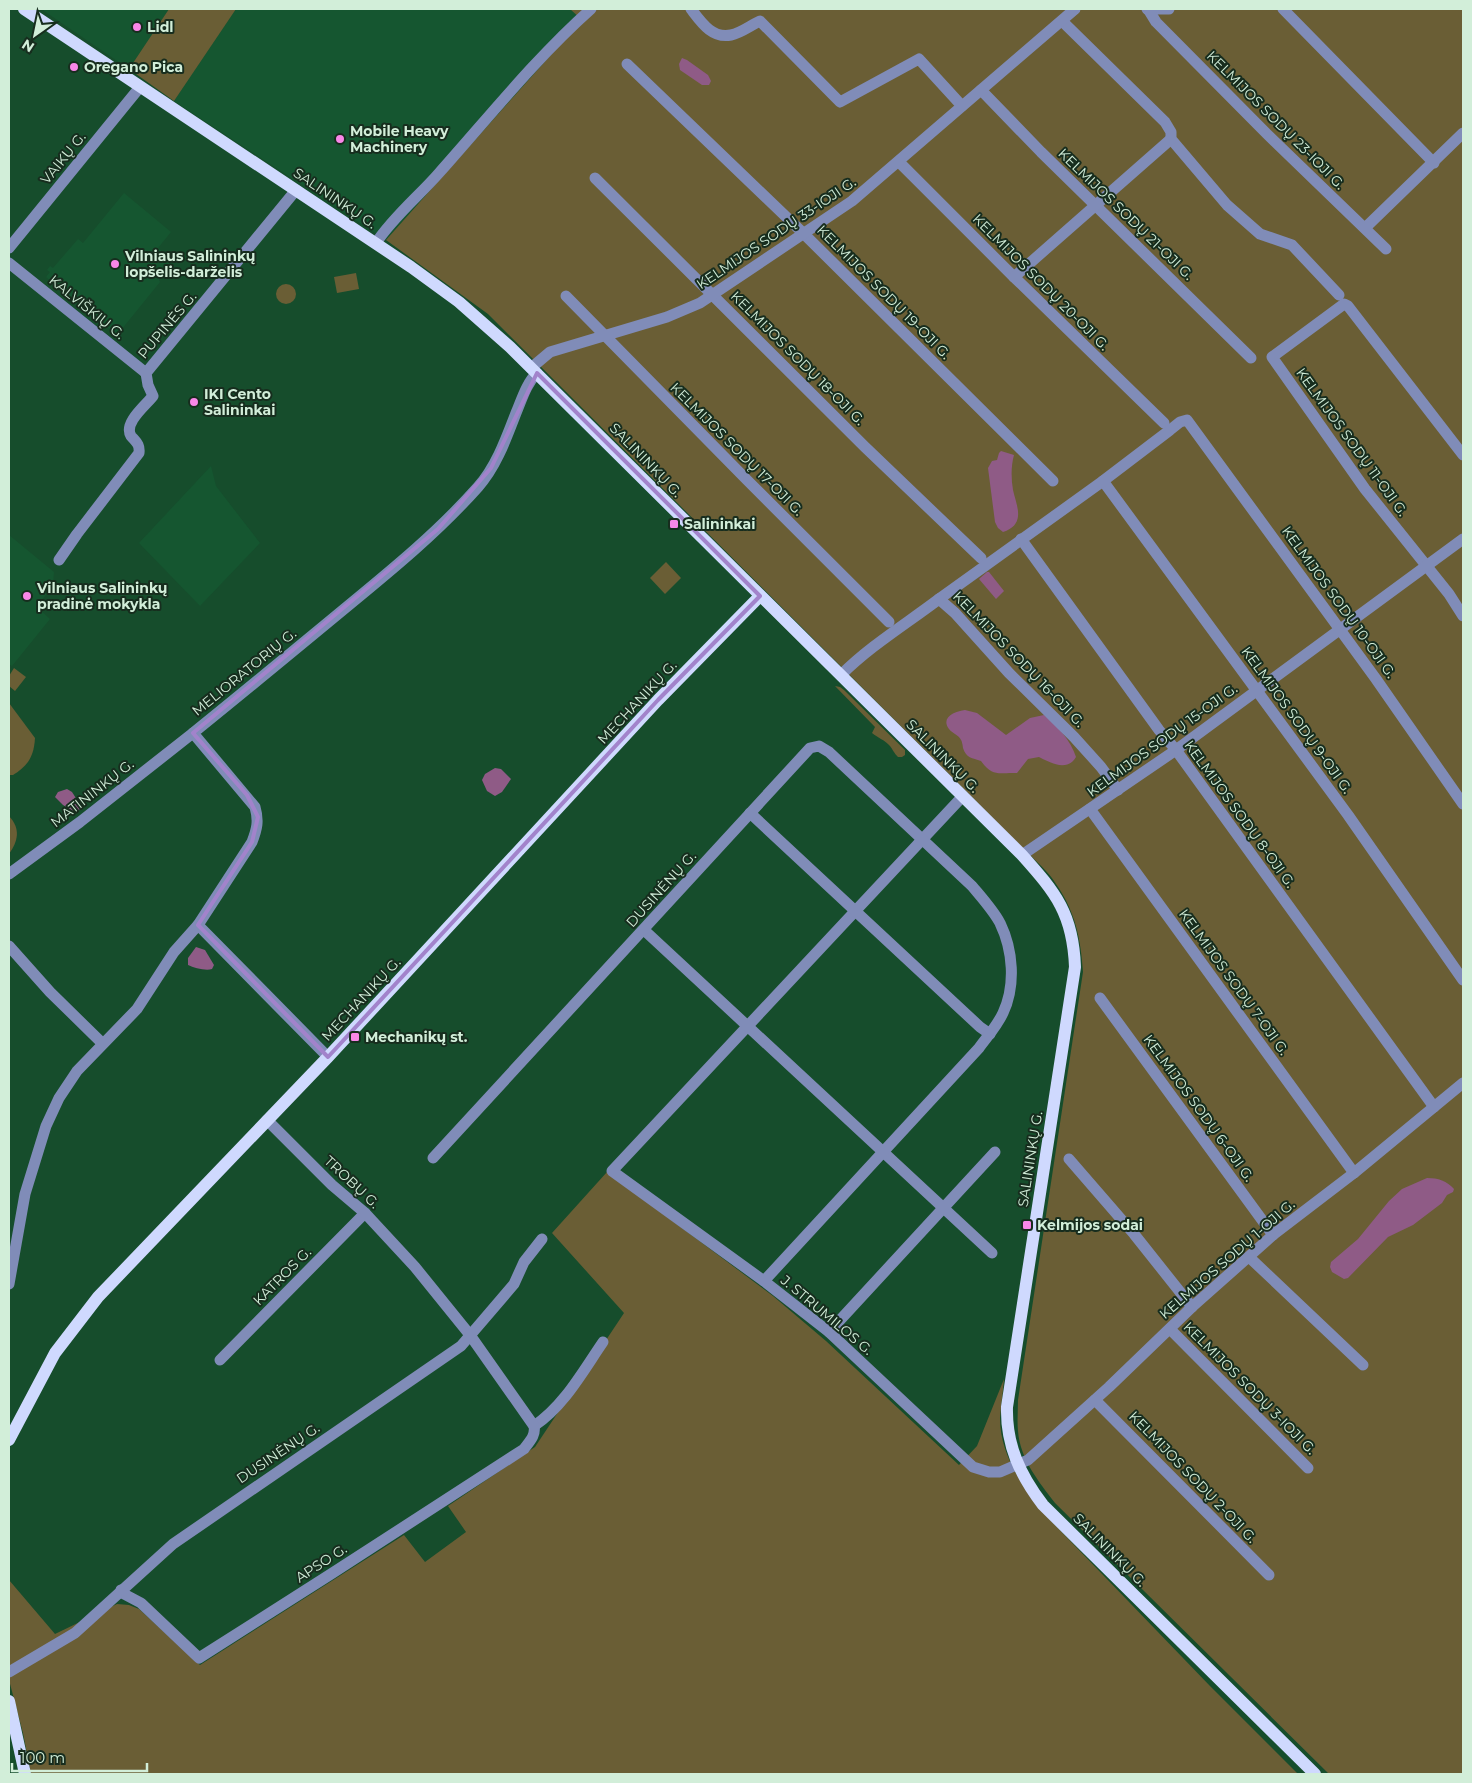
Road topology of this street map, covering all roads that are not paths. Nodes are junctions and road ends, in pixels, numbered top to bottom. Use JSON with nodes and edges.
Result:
{"nodes":[{"id":1,"x":25,"y":9,"type":"edge"},
{"id":2,"x":591,"y":9,"type":"edge"},
{"id":3,"x":691,"y":9,"type":"edge"},
{"id":4,"x":1075,"y":9,"type":"edge"},
{"id":5,"x":1148,"y":9,"type":"edge"},
{"id":6,"x":1169,"y":9,"type":"edge"},
{"id":7,"x":1283,"y":9,"type":"edge"},
{"id":8,"x":1062,"y":21,"type":"junction"},
{"id":9,"x":627,"y":64,"type":"dead end"},
{"id":10,"x":140,"y":87,"type":"junction"},
{"id":11,"x":980,"y":90,"type":"junction"},
{"id":12,"x":962,"y":106,"type":"junction"},
{"id":13,"x":1463,"y":133,"type":"edge"},
{"id":14,"x":1171,"y":139,"type":"junction"},
{"id":15,"x":899,"y":162,"type":"junction"},
{"id":16,"x":1434,"y":163,"type":"junction"},
{"id":17,"x":595,"y":178,"type":"dead end"},
{"id":18,"x":296,"y":190,"type":"junction"},
{"id":19,"x":1096,"y":205,"type":"junction"},
{"id":20,"x":1365,"y":228,"type":"junction"},
{"id":21,"x":803,"y":234,"type":"junction"},
{"id":22,"x":376,"y":243,"type":"junction"},
{"id":23,"x":9,"y":248,"type":"edge"},
{"id":24,"x":1386,"y":249,"type":"dead end"},
{"id":25,"x":9,"y":263,"type":"edge"},
{"id":26,"x":1014,"y":277,"type":"junction"},
{"id":27,"x":713,"y":294,"type":"junction"},
{"id":28,"x":566,"y":296,"type":"dead end"},
{"id":29,"x":1341,"y":299,"type":"junction"},
{"id":30,"x":604,"y":335,"type":"junction"},
{"id":31,"x":1251,"y":358,"type":"dead end"},
{"id":32,"x":534,"y":370,"type":"junction"},
{"id":33,"x":146,"y":374,"type":"junction"},
{"id":34,"x":1164,"y":423,"type":"dead end"},
{"id":35,"x":1463,"y":455,"type":"edge"},
{"id":36,"x":1103,"y":480,"type":"junction"},
{"id":37,"x":1053,"y":481,"type":"dead end"},
{"id":38,"x":1021,"y":539,"type":"junction"},
{"id":39,"x":1463,"y":539,"type":"edge"},
{"id":40,"x":981,"y":558,"type":"dead end"},
{"id":41,"x":59,"y":560,"type":"dead end"},
{"id":42,"x":1427,"y":566,"type":"junction"},
{"id":43,"x":760,"y":596,"type":"junction"},
{"id":44,"x":939,"y":599,"type":"junction"},
{"id":45,"x":1463,"y":616,"type":"edge"},
{"id":46,"x":889,"y":622,"type":"dead end"},
{"id":47,"x":1340,"y":630,"type":"junction"},
{"id":48,"x":840,"y":675,"type":"junction"},
{"id":49,"x":1257,"y":690,"type":"junction"},
{"id":50,"x":193,"y":733,"type":"junction"},
{"id":51,"x":1176,"y":750,"type":"junction"},
{"id":52,"x":1118,"y":790,"type":"junction"},
{"id":53,"x":962,"y":797,"type":"junction"},
{"id":54,"x":1463,"y":804,"type":"edge"},
{"id":55,"x":1090,"y":810,"type":"junction"},
{"id":56,"x":750,"y":813,"type":"junction"},
{"id":57,"x":922,"y":840,"type":"junction"},
{"id":58,"x":1022,"y":855,"type":"junction"},
{"id":59,"x":9,"y":874,"type":"edge"},
{"id":60,"x":855,"y":910,"type":"junction"},
{"id":61,"x":198,"y":925,"type":"junction"},
{"id":62,"x":644,"y":930,"type":"junction"},
{"id":63,"x":9,"y":946,"type":"edge"},
{"id":64,"x":1463,"y":980,"type":"edge"},
{"id":65,"x":1100,"y":998,"type":"dead end"},
{"id":66,"x":748,"y":1026,"type":"junction"},
{"id":67,"x":990,"y":1034,"type":"junction"},
{"id":68,"x":102,"y":1043,"type":"junction"},
{"id":69,"x":328,"y":1057,"type":"junction"},
{"id":70,"x":1463,"y":1083,"type":"edge"},
{"id":71,"x":1434,"y":1107,"type":"junction"},
{"id":72,"x":267,"y":1120,"type":"junction"},
{"id":73,"x":883,"y":1152,"type":"junction"},
{"id":74,"x":995,"y":1152,"type":"dead end"},
{"id":75,"x":433,"y":1158,"type":"dead end"},
{"id":76,"x":1069,"y":1159,"type":"dead end"},
{"id":77,"x":1354,"y":1173,"type":"junction"},
{"id":78,"x":943,"y":1208,"type":"junction"},
{"id":79,"x":365,"y":1213,"type":"junction"},
{"id":80,"x":1273,"y":1236,"type":"junction"},
{"id":81,"x":542,"y":1239,"type":"dead end"},
{"id":82,"x":992,"y":1254,"type":"dead end"},
{"id":83,"x":1249,"y":1258,"type":"junction"},
{"id":84,"x":764,"y":1282,"type":"junction"},
{"id":85,"x":9,"y":1284,"type":"edge"},
{"id":86,"x":1192,"y":1307,"type":"junction"},
{"id":87,"x":1170,"y":1329,"type":"junction"},
{"id":88,"x":829,"y":1332,"type":"junction"},
{"id":89,"x":470,"y":1335,"type":"junction"},
{"id":90,"x":603,"y":1342,"type":"dead end"},
{"id":91,"x":220,"y":1360,"type":"dead end"},
{"id":92,"x":1363,"y":1365,"type":"dead end"},
{"id":93,"x":1095,"y":1400,"type":"junction"},
{"id":94,"x":534,"y":1426,"type":"junction"},
{"id":95,"x":9,"y":1440,"type":"edge"},
{"id":96,"x":1018,"y":1465,"type":"junction"},
{"id":97,"x":1308,"y":1468,"type":"dead end"},
{"id":98,"x":1269,"y":1575,"type":"dead end"},
{"id":99,"x":121,"y":1590,"type":"junction"},
{"id":100,"x":9,"y":1672,"type":"edge"},
{"id":101,"x":9,"y":1702,"type":"edge"},
{"id":102,"x":25,"y":1774,"type":"edge"},
{"id":103,"x":1315,"y":1774,"type":"edge"}],
"edges":[{"from":1,"to":10,"type":"main road","name":"SALININKŲ G."},
{"from":2,"to":22,"type":"street"},
{"from":3,"to":12,"type":"street"},
{"from":4,"to":8,"type":"street","name":"KELMIJOS SODŲ 33-IOJI G."},
{"from":5,"to":6,"type":"street"},
{"from":5,"to":20,"type":"street","name":"KELMIJOS SODŲ 23-IOJI G."},
{"from":7,"to":16,"type":"street"},
{"from":8,"to":11,"type":"street","name":"KELMIJOS SODŲ 33-IOJI G."},
{"from":8,"to":14,"type":"street"},
{"from":9,"to":21,"type":"street","name":"KELMIJOS SODŲ 19-OJI G."},
{"from":10,"to":18,"type":"main road","name":"SALININKŲ G."},
{"from":10,"to":23,"type":"street","name":"VAIKŲ G."},
{"from":11,"to":12,"type":"street","name":"KELMIJOS SODŲ 33-IOJI G."},
{"from":11,"to":19,"type":"street","name":"KELMIJOS SODŲ 21-OJI G."},
{"from":12,"to":15,"type":"street","name":"KELMIJOS SODŲ 33-IOJI G."},
{"from":13,"to":16,"type":"street"},
{"from":14,"to":19,"type":"street"},
{"from":14,"to":29,"type":"street"},
{"from":15,"to":21,"type":"street","name":"KELMIJOS SODŲ 33-IOJI G."},
{"from":15,"to":26,"type":"street","name":"KELMIJOS SODŲ 20-OJI G."},
{"from":16,"to":20,"type":"street"},
{"from":17,"to":27,"type":"street","name":"KELMIJOS SODŲ 18-OJI G."},
{"from":18,"to":22,"type":"main road","name":"SALININKŲ G."},
{"from":18,"to":33,"type":"street","name":"PUPINĖS G."},
{"from":19,"to":26,"type":"street"},
{"from":19,"to":31,"type":"street","name":"KELMIJOS SODŲ 21-OJI G."},
{"from":20,"to":24,"type":"street","name":"KELMIJOS SODŲ 23-IOJI G."},
{"from":21,"to":27,"type":"street","name":"KELMIJOS SODŲ 33-IOJI G."},
{"from":21,"to":37,"type":"street","name":"KELMIJOS SODŲ 19-OJI G."},
{"from":22,"to":32,"type":"main road","name":"SALININKŲ G."},
{"from":25,"to":33,"type":"street","name":"KALVIŠKIŲ G."},
{"from":26,"to":34,"type":"street","name":"KELMIJOS SODŲ 20-OJI G."},
{"from":27,"to":30,"type":"street","name":"KELMIJOS SODŲ 33-IOJI G."},
{"from":27,"to":40,"type":"street","name":"KELMIJOS SODŲ 18-OJI G."},
{"from":28,"to":30,"type":"street","name":"KELMIJOS SODŲ 17-OJI G."},
{"from":29,"to":35,"type":"street"},
{"from":29,"to":42,"type":"street","name":"KELMIJOS SODŲ 11-OJI G."},
{"from":30,"to":32,"type":"street","name":"KELMIJOS SODŲ 33-IOJI G."},
{"from":30,"to":46,"type":"street","name":"KELMIJOS SODŲ 17-OJI G."},
{"from":32,"to":43,"type":"main road","name":"SALININKŲ G."},
{"from":32,"to":50,"type":"street","name":"MELIORATORIŲ G."},
{"from":33,"to":41,"type":"street","name":"PUPINĖS G."},
{"from":36,"to":38,"type":"street"},
{"from":36,"to":47,"type":"street","name":"KELMIJOS SODŲ 10-OJI G."},
{"from":36,"to":49,"type":"street","name":"KELMIJOS SODŲ 9-OJI G."},
{"from":38,"to":44,"type":"street"},
{"from":38,"to":51,"type":"street","name":"KELMIJOS SODŲ 8-OJI G."},
{"from":39,"to":42,"type":"street","name":"KELMIJOS SODŲ 15-OJI G."},
{"from":42,"to":45,"type":"street","name":"KELMIJOS SODŲ 11-OJI G."},
{"from":42,"to":47,"type":"street","name":"KELMIJOS SODŲ 15-OJI G."},
{"from":43,"to":48,"type":"main road","name":"SALININKŲ G."},
{"from":43,"to":69,"type":"main road","name":"MECHANIKŲ G."},
{"from":44,"to":48,"type":"street","name":"KELMIJOS SODŲ 16-OJI G."},
{"from":44,"to":52,"type":"street","name":"KELMIJOS SODŲ 16-OJI G."},
{"from":47,"to":49,"type":"street","name":"KELMIJOS SODŲ 15-OJI G."},
{"from":47,"to":54,"type":"street","name":"KELMIJOS SODŲ 10-OJI G."},
{"from":48,"to":53,"type":"main road","name":"SALININKŲ G."},
{"from":49,"to":51,"type":"street","name":"KELMIJOS SODŲ 15-OJI G."},
{"from":49,"to":64,"type":"street","name":"KELMIJOS SODŲ 9-OJI G."},
{"from":50,"to":59,"type":"street","name":"MATININKŲ G."},
{"from":50,"to":61,"type":"street","name":"MELIORATORIŲ G."},
{"from":51,"to":52,"type":"street","name":"KELMIJOS SODŲ 15-OJI G."},
{"from":51,"to":71,"type":"street","name":"KELMIJOS SODŲ 8-OJI G."},
{"from":52,"to":55,"type":"street","name":"KELMIJOS SODŲ 15-OJI G."},
{"from":53,"to":57,"type":"street"},
{"from":53,"to":58,"type":"main road","name":"SALININKŲ G."},
{"from":55,"to":58,"type":"street","name":"KELMIJOS SODŲ 15-OJI G."},
{"from":55,"to":77,"type":"street","name":"KELMIJOS SODŲ 7-OJI G."},
{"from":56,"to":57,"type":"street","name":"DUSINĖNŲ G."},
{"from":56,"to":60,"type":"street"},
{"from":56,"to":62,"type":"street","name":"DUSINĖNŲ G."},
{"from":57,"to":60,"type":"street"},
{"from":57,"to":67,"type":"street","name":"DUSINĖNŲ G."},
{"from":58,"to":96,"type":"main road","name":"SALININKŲ G."},
{"from":60,"to":66,"type":"street"},
{"from":60,"to":67,"type":"street"},
{"from":61,"to":68,"type":"street","name":"MELIORATORIŲ G."},
{"from":61,"to":69,"type":"street"},
{"from":62,"to":66,"type":"street"},
{"from":62,"to":75,"type":"street","name":"DUSINĖNŲ G."},
{"from":63,"to":68,"type":"street"},
{"from":65,"to":80,"type":"street","name":"KELMIJOS SODŲ 6-OJI G."},
{"from":66,"to":73,"type":"street"},
{"from":66,"to":84,"type":"street","name":"J. STRUMILOS G."},
{"from":67,"to":73,"type":"street","name":"DUSINĖNŲ G."},
{"from":68,"to":85,"type":"street","name":"MELIORATORIŲ G."},
{"from":69,"to":72,"type":"main road","name":"MECHANIKŲ G."},
{"from":70,"to":71,"type":"street","name":"KELMIJOS SODŲ 1-OJI G."},
{"from":71,"to":77,"type":"street","name":"KELMIJOS SODŲ 1-OJI G."},
{"from":72,"to":79,"type":"street","name":"TROBŲ G."},
{"from":72,"to":95,"type":"main road","name":"MECHANIKŲ G."},
{"from":73,"to":78,"type":"street"},
{"from":73,"to":84,"type":"street","name":"DUSINĖNŲ G."},
{"from":74,"to":78,"type":"street"},
{"from":76,"to":86,"type":"street"},
{"from":77,"to":80,"type":"street","name":"KELMIJOS SODŲ 1-OJI G."},
{"from":78,"to":82,"type":"street"},
{"from":78,"to":88,"type":"street"},
{"from":79,"to":89,"type":"street","name":"TROBŲ G."},
{"from":79,"to":91,"type":"street","name":"KATROS G."},
{"from":80,"to":83,"type":"street","name":"KELMIJOS SODŲ 1-OJI G."},
{"from":81,"to":89,"type":"street","name":"DUSINĖNŲ G."},
{"from":83,"to":86,"type":"street","name":"KELMIJOS SODŲ 1-OJI G."},
{"from":83,"to":92,"type":"street"},
{"from":84,"to":88,"type":"street","name":"J. STRUMILOS G."},
{"from":86,"to":87,"type":"street","name":"KELMIJOS SODŲ 1-OJI G."},
{"from":87,"to":93,"type":"street","name":"KELMIJOS SODŲ 1-OJI G."},
{"from":87,"to":97,"type":"street","name":"KELMIJOS SODŲ 3-IOJI G."},
{"from":88,"to":96,"type":"street","name":"J. STRUMILOS G."},
{"from":89,"to":94,"type":"street"},
{"from":89,"to":99,"type":"street","name":"DUSINĖNŲ G."},
{"from":90,"to":94,"type":"street","name":"APSO G."},
{"from":93,"to":96,"type":"street","name":"KELMIJOS SODŲ 1-OJI G."},
{"from":93,"to":98,"type":"street","name":"KELMIJOS SODŲ 2-OJI G."},
{"from":94,"to":99,"type":"street","name":"APSO G."},
{"from":96,"to":103,"type":"main road","name":"SALININKŲ G."},
{"from":99,"to":100,"type":"street","name":"DUSINĖNŲ G."},
{"from":101,"to":102,"type":"main road"}]}
